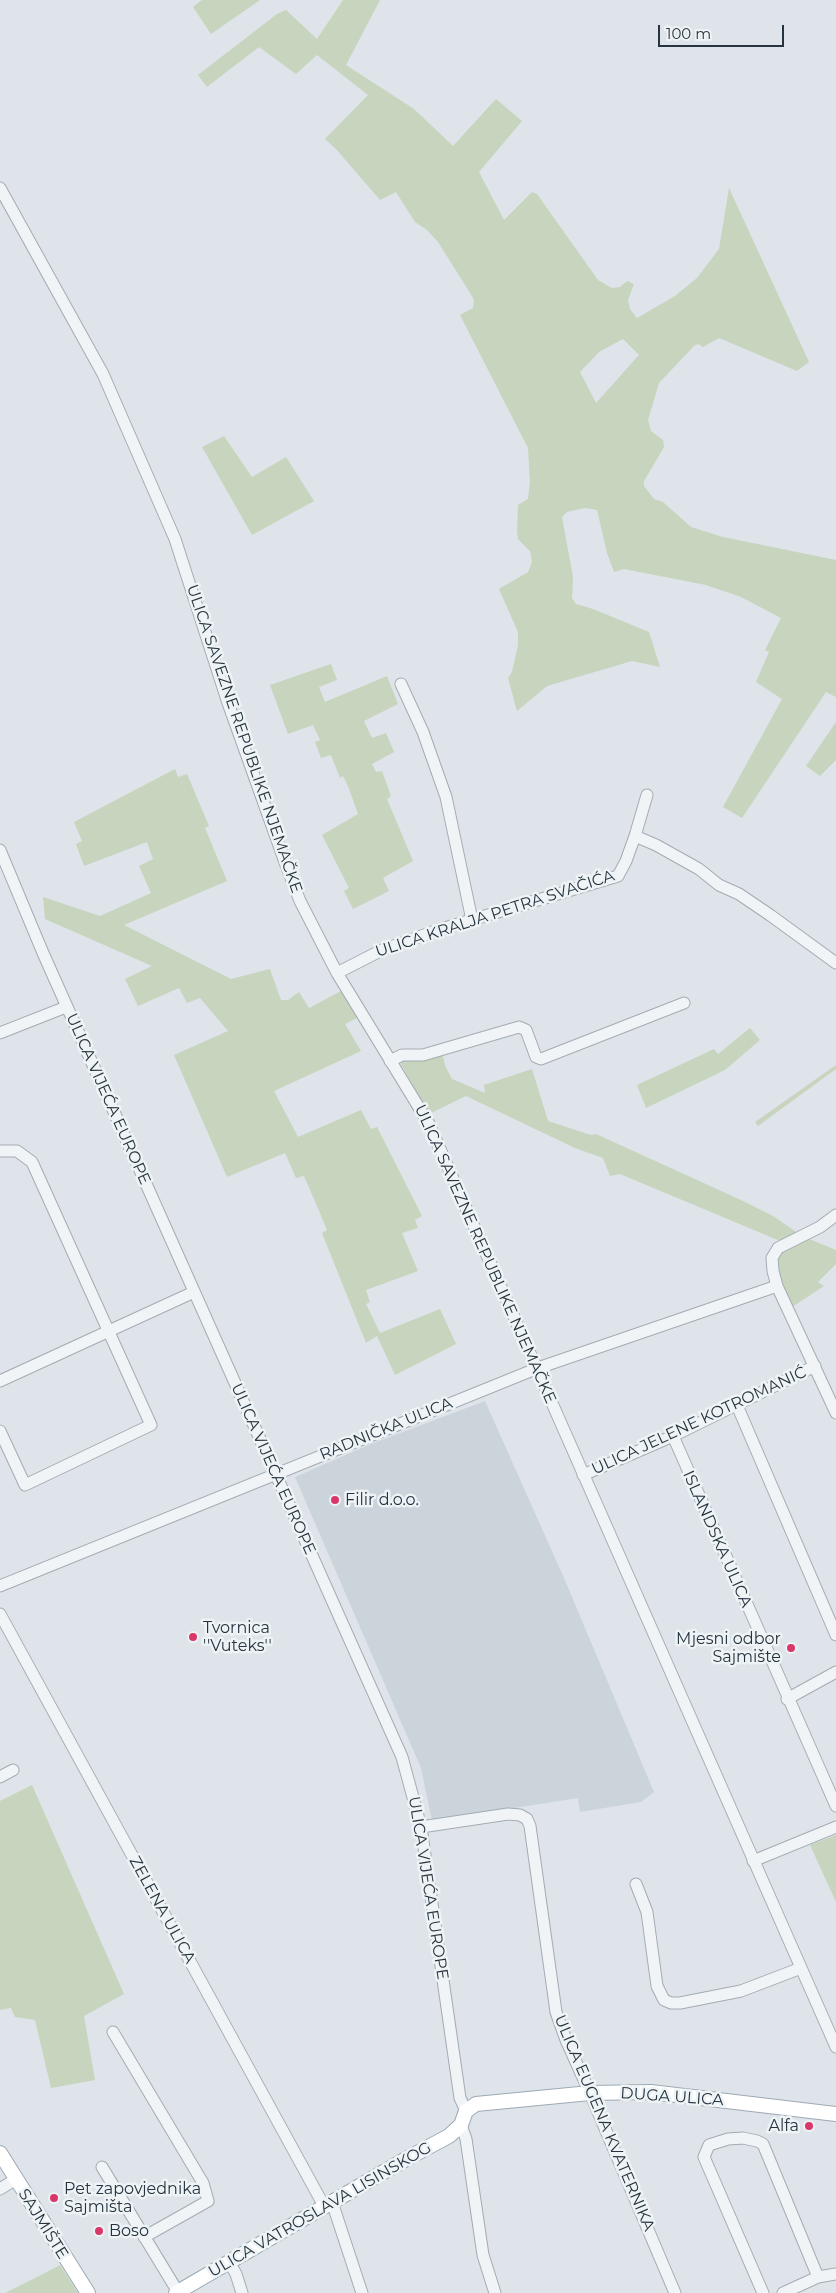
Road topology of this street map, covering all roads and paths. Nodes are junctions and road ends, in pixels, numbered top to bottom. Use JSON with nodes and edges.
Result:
{"nodes":[{"id":1,"x":0,"y":188,"type":"edge"},
{"id":2,"x":400,"y":684,"type":"dead end"},
{"id":3,"x":647,"y":795,"type":"dead end"},
{"id":4,"x":635,"y":836,"type":"junction"},
{"id":5,"x":0,"y":850,"type":"edge"},
{"id":6,"x":472,"y":920,"type":"junction"},
{"id":7,"x":836,"y":963,"type":"edge"},
{"id":8,"x":337,"y":973,"type":"junction"},
{"id":9,"x":684,"y":1003,"type":"dead end"},
{"id":10,"x":66,"y":1006,"type":"junction"},
{"id":11,"x":0,"y":1033,"type":"edge"},
{"id":12,"x":390,"y":1061,"type":"junction"},
{"id":13,"x":0,"y":1151,"type":"edge"},
{"id":14,"x":836,"y":1215,"type":"edge"},
{"id":15,"x":777,"y":1286,"type":"junction"},
{"id":16,"x":194,"y":1292,"type":"junction"},
{"id":17,"x":109,"y":1332,"type":"junction"},
{"id":18,"x":815,"y":1366,"type":"junction"},
{"id":19,"x":538,"y":1368,"type":"junction"},
{"id":20,"x":0,"y":1381,"type":"edge"},
{"id":21,"x":736,"y":1403,"type":"junction"},
{"id":22,"x":836,"y":1413,"type":"edge"},
{"id":23,"x":0,"y":1431,"type":"edge"},
{"id":24,"x":672,"y":1436,"type":"junction"},
{"id":25,"x":276,"y":1474,"type":"junction"},
{"id":26,"x":583,"y":1475,"type":"junction"},
{"id":27,"x":0,"y":1586,"type":"edge"},
{"id":28,"x":0,"y":1614,"type":"edge"},
{"id":29,"x":836,"y":1634,"type":"edge"},
{"id":30,"x":836,"y":1672,"type":"edge"},
{"id":31,"x":787,"y":1699,"type":"junction"},
{"id":32,"x":13,"y":1770,"type":"dead end"},
{"id":33,"x":0,"y":1777,"type":"edge"},
{"id":34,"x":836,"y":1806,"type":"edge"},
{"id":35,"x":421,"y":1827,"type":"junction"},
{"id":36,"x":836,"y":1827,"type":"edge"},
{"id":37,"x":753,"y":1861,"type":"junction"},
{"id":38,"x":636,"y":1884,"type":"dead end"},
{"id":39,"x":801,"y":1968,"type":"junction"},
{"id":40,"x":112,"y":2032,"type":"dead end"},
{"id":41,"x":836,"y":2047,"type":"edge"},
{"id":42,"x":590,"y":2093,"type":"junction"},
{"id":43,"x":466,"y":2111,"type":"junction"},
{"id":44,"x":836,"y":2114,"type":"edge"},
{"id":45,"x":461,"y":2125,"type":"junction"},
{"id":46,"x":0,"y":2154,"type":"edge"},
{"id":47,"x":102,"y":2167,"type":"dead end"},
{"id":48,"x":16,"y":2179,"type":"junction"},
{"id":49,"x":0,"y":2189,"type":"edge"},
{"id":50,"x":328,"y":2204,"type":"junction"},
{"id":51,"x":144,"y":2237,"type":"junction"},
{"id":52,"x":229,"y":2262,"type":"junction"},
{"id":53,"x":836,"y":2274,"type":"edge"},
{"id":54,"x":818,"y":2277,"type":"junction"},
{"id":55,"x":177,"y":2292,"type":"edge"},
{"id":56,"x":88,"y":2293,"type":"edge"},
{"id":57,"x":242,"y":2293,"type":"edge"},
{"id":58,"x":362,"y":2293,"type":"edge"},
{"id":59,"x":495,"y":2293,"type":"edge"},
{"id":60,"x":675,"y":2293,"type":"edge"},
{"id":61,"x":762,"y":2293,"type":"edge"},
{"id":62,"x":783,"y":2293,"type":"edge"}],
"edges":[{"from":1,"to":8,"type":"street","name":"ULICA SAVEZNE REPUBLIKE NJEMAČKE"},
{"from":2,"to":6,"type":"street"},
{"from":3,"to":4,"type":"street"},
{"from":4,"to":6,"type":"street","name":"ULICA KRALJA PETRA SVAČIĆA"},
{"from":4,"to":7,"type":"street"},
{"from":5,"to":10,"type":"street","name":"ULICA VIJEĆA EUROPE"},
{"from":6,"to":8,"type":"street","name":"ULICA KRALJA PETRA SVAČIĆA"},
{"from":8,"to":12,"type":"street","name":"ULICA SAVEZNE REPUBLIKE NJEMAČKE"},
{"from":9,"to":12,"type":"street"},
{"from":10,"to":11,"type":"street"},
{"from":10,"to":16,"type":"street","name":"ULICA VIJEĆA EUROPE"},
{"from":12,"to":19,"type":"street","name":"ULICA SAVEZNE REPUBLIKE NJEMAČKE"},
{"from":13,"to":17,"type":"street"},
{"from":14,"to":15,"type":"street"},
{"from":15,"to":18,"type":"street"},
{"from":15,"to":19,"type":"street","name":"RADNIČKA ULICA"},
{"from":16,"to":17,"type":"street"},
{"from":16,"to":25,"type":"street","name":"ULICA VIJEĆA EUROPE"},
{"from":17,"to":20,"type":"street"},
{"from":17,"to":23,"type":"street"},
{"from":18,"to":21,"type":"street","name":"ULICA JELENE KOTROMANIĆ"},
{"from":18,"to":22,"type":"street"},
{"from":19,"to":25,"type":"street","name":"RADNIČKA ULICA"},
{"from":19,"to":26,"type":"street","name":"ULICA SAVEZNE REPUBLIKE NJEMAČKE"},
{"from":21,"to":24,"type":"street","name":"ULICA JELENE KOTROMANIĆ"},
{"from":21,"to":29,"type":"street"},
{"from":24,"to":26,"type":"street","name":"ULICA JELENE KOTROMANIĆ"},
{"from":24,"to":31,"type":"street","name":"ISLANDSKA ULICA"},
{"from":25,"to":27,"type":"street","name":"RADNIČKA ULICA"},
{"from":25,"to":35,"type":"street","name":"ULICA VIJEĆA EUROPE"},
{"from":26,"to":37,"type":"street","name":"ULICA SAVEZNE REPUBLIKE NJEMAČKE"},
{"from":28,"to":50,"type":"street","name":"ZELENA ULICA"},
{"from":30,"to":31,"type":"street"},
{"from":31,"to":34,"type":"street","name":"ISLANDSKA ULICA"},
{"from":32,"to":33,"type":"street"},
{"from":35,"to":42,"type":"street","name":"ULICA EUGENA KVATERNIKA"},
{"from":35,"to":43,"type":"street","name":"ULICA VIJEĆA EUROPE"},
{"from":36,"to":37,"type":"street"},
{"from":37,"to":39,"type":"street","name":"ULICA SAVEZNE REPUBLIKE NJEMAČKE"},
{"from":38,"to":39,"type":"street"},
{"from":39,"to":41,"type":"street","name":"ULICA SAVEZNE REPUBLIKE NJEMAČKE"},
{"from":40,"to":51,"type":"street"},
{"from":42,"to":43,"type":"main road","name":"DUGA ULICA"},
{"from":42,"to":44,"type":"main road","name":"DUGA ULICA"},
{"from":42,"to":60,"type":"street","name":"ULICA EUGENA KVATERNIKA"},
{"from":43,"to":45,"type":"main road"},
{"from":45,"to":50,"type":"main road","name":"ULICA VATROSLAVA LISINSKOG"},
{"from":45,"to":59,"type":"street"},
{"from":46,"to":48,"type":"main road","name":"SAJMIŠTE"},
{"from":47,"to":51,"type":"street"},
{"from":48,"to":49,"type":"street"},
{"from":48,"to":56,"type":"main road","name":"SAJMIŠTE"},
{"from":50,"to":52,"type":"main road","name":"ULICA VATROSLAVA LISINSKOG"},
{"from":50,"to":58,"type":"street","name":"ZELENA ULICA"},
{"from":51,"to":55,"type":"street"},
{"from":52,"to":55,"type":"main road","name":"ULICA VATROSLAVA LISINSKOG"},
{"from":52,"to":57,"type":"street"},
{"from":53,"to":54,"type":"street"},
{"from":54,"to":61,"type":"street"},
{"from":54,"to":62,"type":"street"}]}
